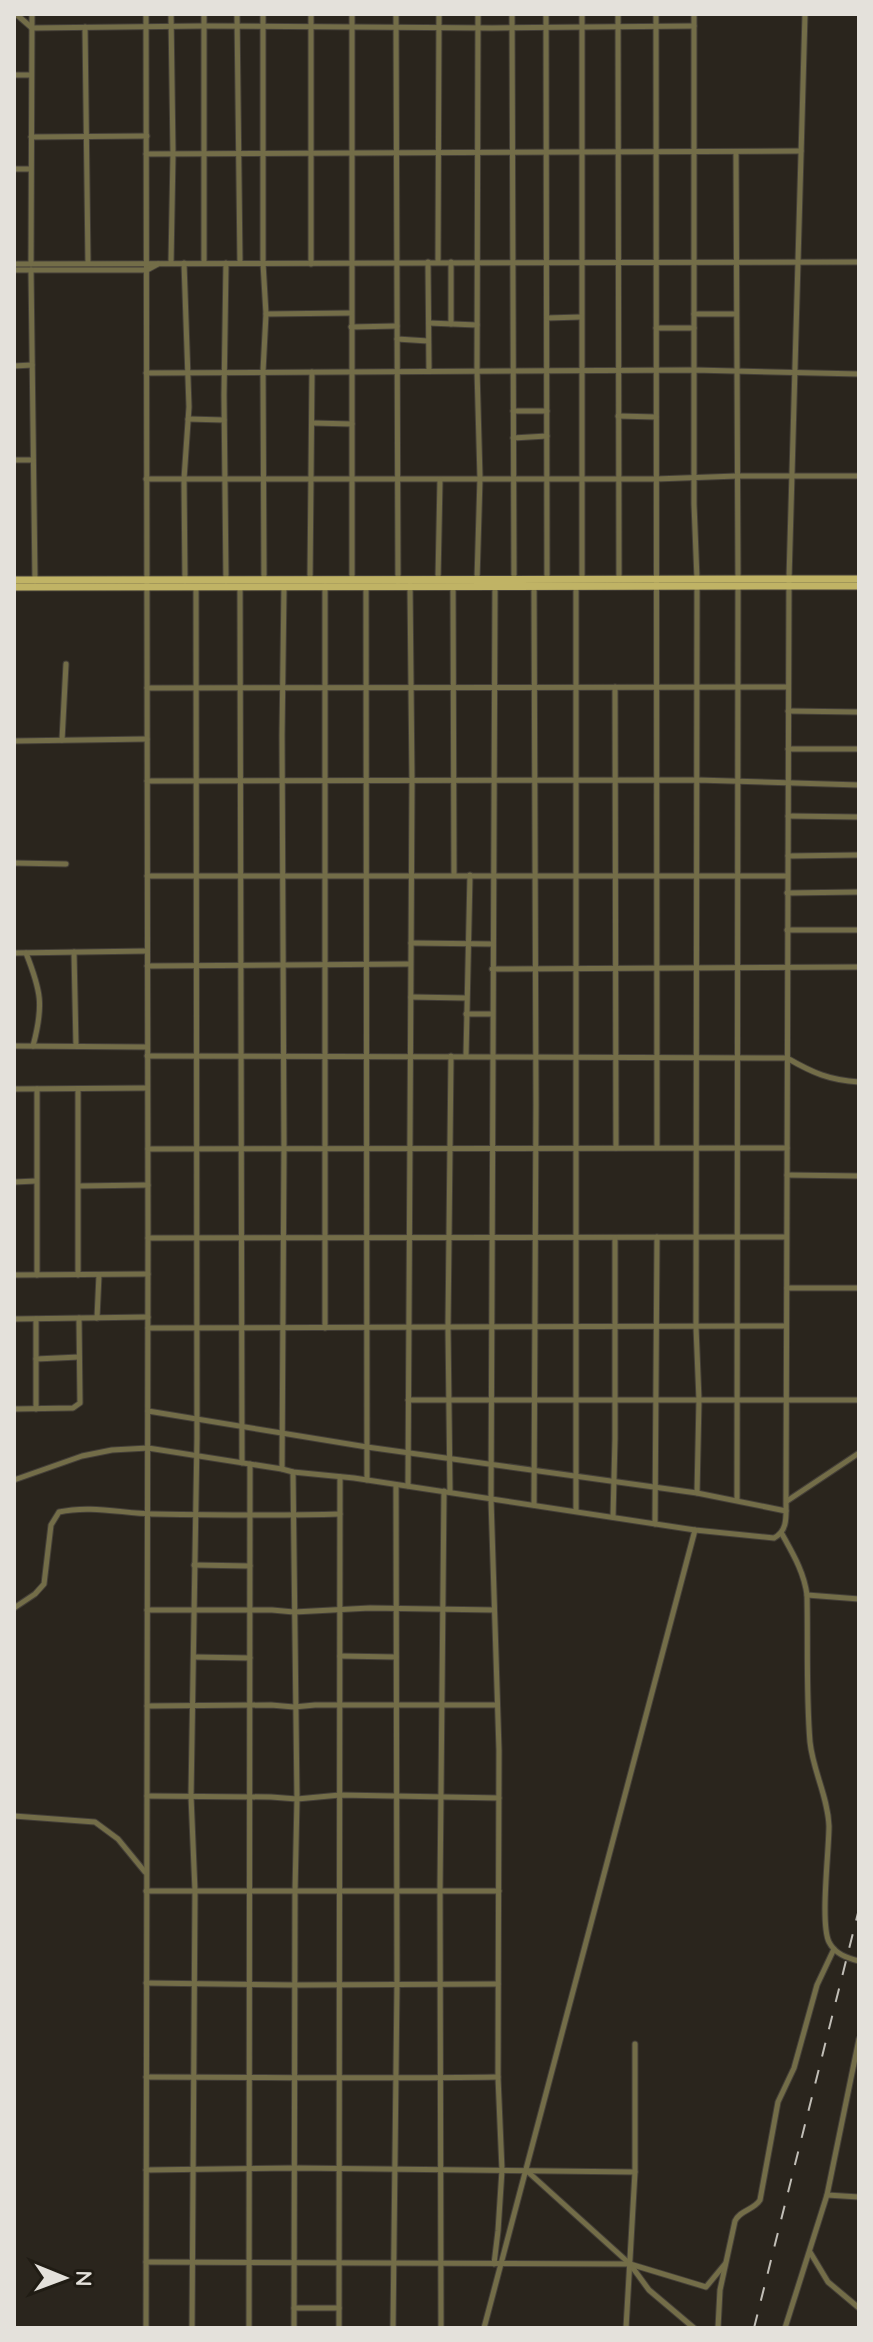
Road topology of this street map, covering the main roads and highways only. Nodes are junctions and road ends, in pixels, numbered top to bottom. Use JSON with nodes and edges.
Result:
{"nodes":[{"id":1,"x":859,"y":579,"type":"edge"},
{"id":2,"x":14,"y":580,"type":"edge"},
{"id":3,"x":657,"y":583,"type":"junction"},
{"id":4,"x":789,"y":583,"type":"junction"},
{"id":5,"x":147,"y":584,"type":"junction"},
{"id":6,"x":398,"y":584,"type":"junction"},
{"id":7,"x":410,"y":584,"type":"junction"},
{"id":8,"x":859,"y":586,"type":"edge"},
{"id":9,"x":14,"y":587,"type":"edge"}],
"edges":[{"from":1,"to":4,"type":"main road"},
{"from":2,"to":5,"type":"main road"},
{"from":3,"to":4,"type":"main road"},
{"from":3,"to":7,"type":"main road"},
{"from":3,"to":7,"type":"main road"},
{"from":4,"to":8,"type":"main road"},
{"from":5,"to":6,"type":"main road"},
{"from":5,"to":6,"type":"main road"},
{"from":5,"to":9,"type":"main road"},
{"from":6,"to":7,"type":"main road"}]}
